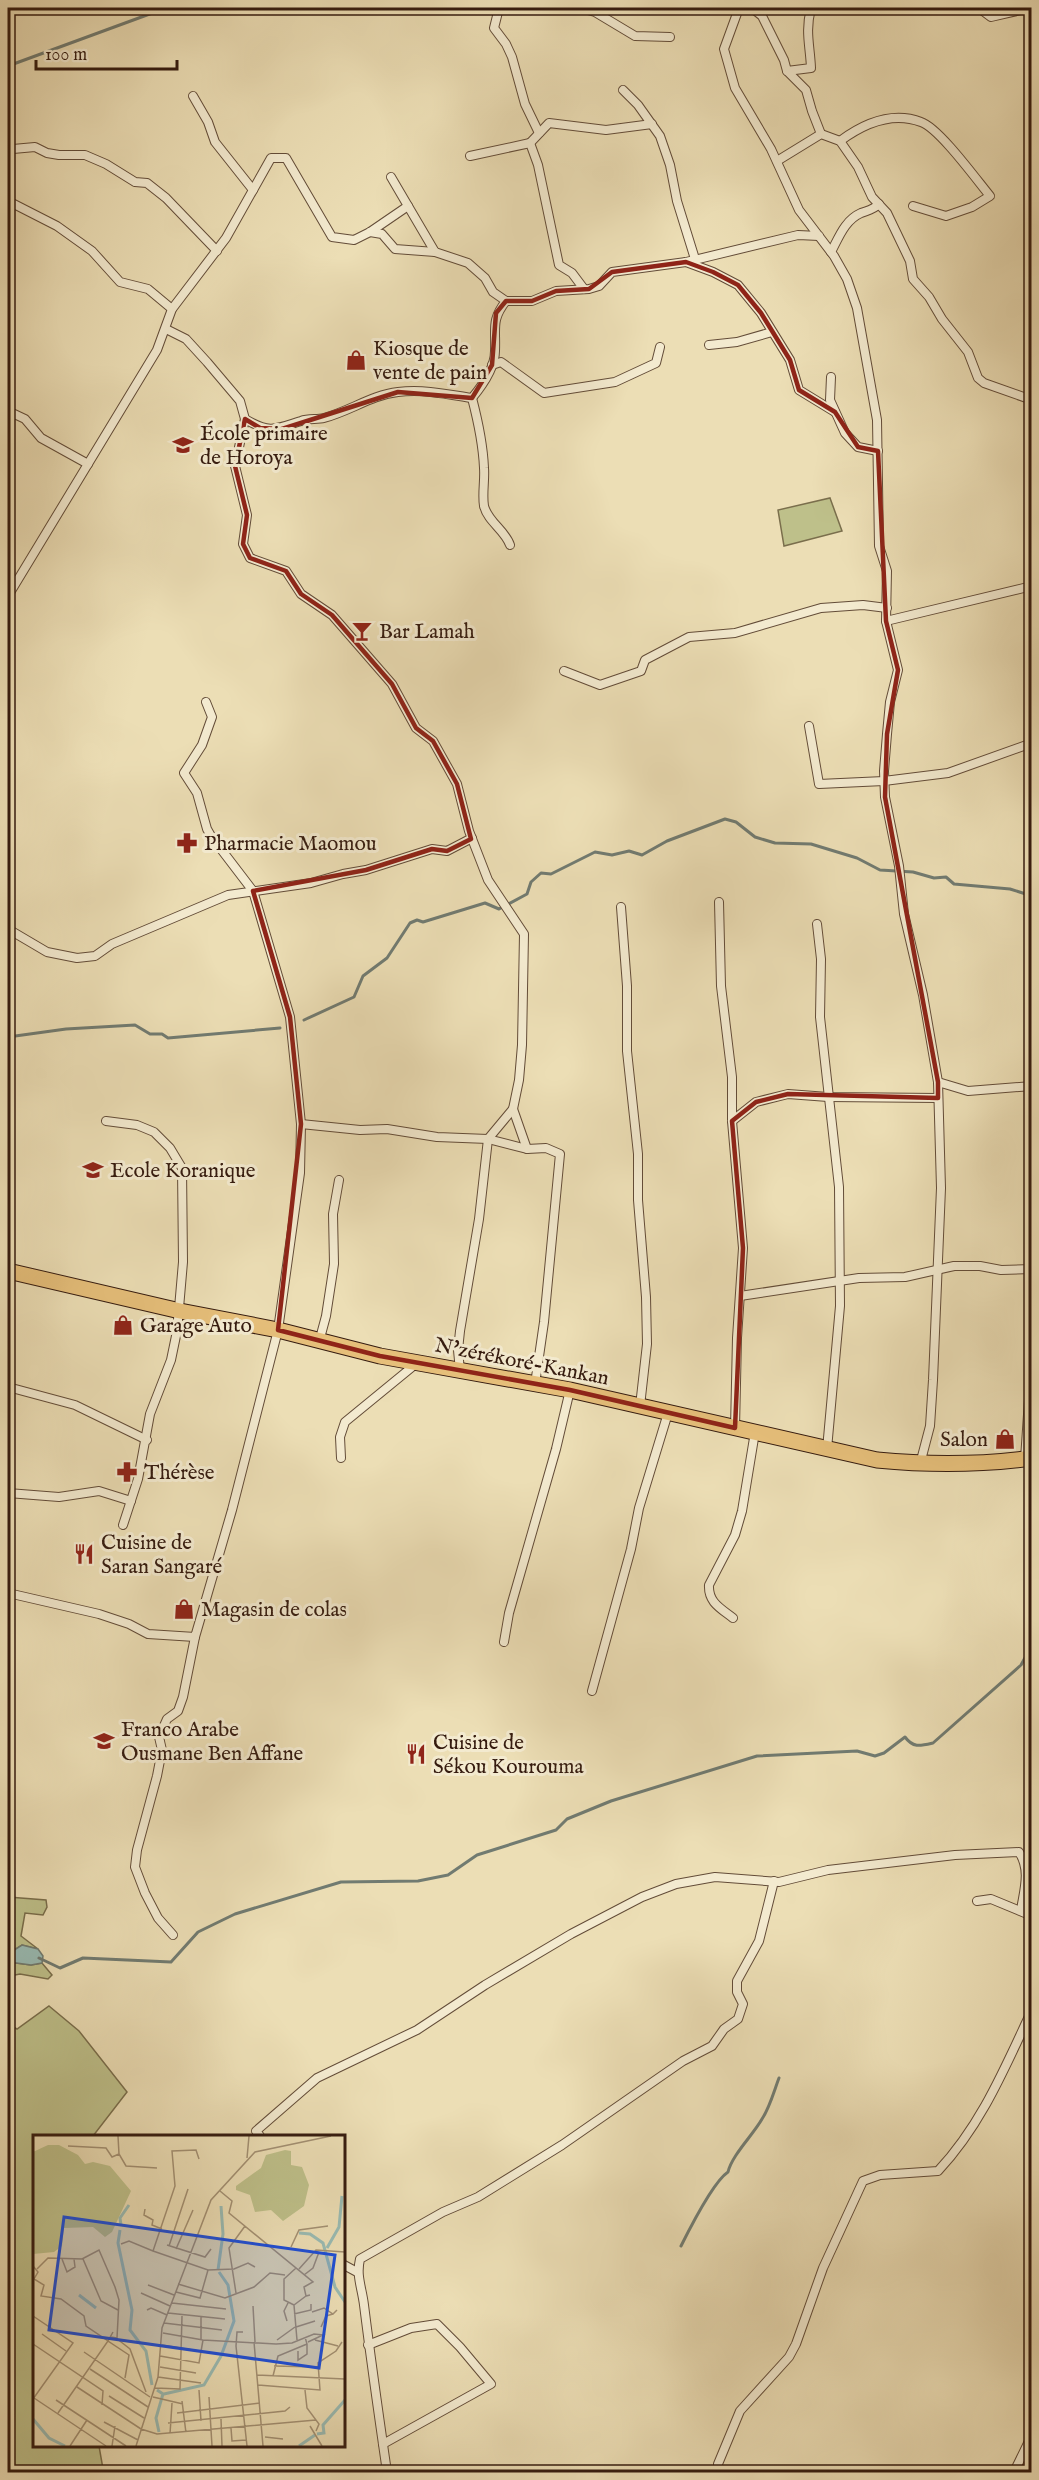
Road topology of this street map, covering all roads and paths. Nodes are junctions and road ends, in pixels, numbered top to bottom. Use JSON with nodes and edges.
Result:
{"nodes":[{"id":1,"x":499,"y":8,"type":"edge"},
{"id":2,"x":581,"y":8,"type":"edge"},
{"id":3,"x":739,"y":8,"type":"edge"},
{"id":4,"x":752,"y":8,"type":"edge"},
{"id":5,"x":811,"y":8,"type":"edge"},
{"id":6,"x":979,"y":8,"type":"edge"},
{"id":7,"x":1031,"y":8,"type":"edge"},
{"id":8,"x":670,"y":38,"type":"dead end"},
{"id":9,"x":787,"y":71,"type":"junction"},
{"id":10,"x":623,"y":90,"type":"dead end"},
{"id":11,"x":193,"y":96,"type":"dead end"},
{"id":12,"x":652,"y":124,"type":"junction"},
{"id":13,"x":539,"y":133,"type":"junction"},
{"id":14,"x":822,"y":134,"type":"junction"},
{"id":15,"x":840,"y":141,"type":"junction"},
{"id":16,"x":530,"y":143,"type":"junction"},
{"id":17,"x":8,"y":147,"type":"edge"},
{"id":18,"x":470,"y":156,"type":"dead end"},
{"id":19,"x":777,"y":161,"type":"junction"},
{"id":20,"x":391,"y":177,"type":"dead end"},
{"id":21,"x":253,"y":190,"type":"junction"},
{"id":22,"x":8,"y":201,"type":"edge"},
{"id":23,"x":879,"y":204,"type":"junction"},
{"id":24,"x":408,"y":206,"type":"junction"},
{"id":25,"x":913,"y":206,"type":"dead end"},
{"id":26,"x":370,"y":232,"type":"junction"},
{"id":27,"x":819,"y":236,"type":"junction"},
{"id":28,"x":217,"y":251,"type":"junction"},
{"id":29,"x":435,"y":252,"type":"junction"},
{"id":30,"x":831,"y":252,"type":"junction"},
{"id":31,"x":695,"y":259,"type":"junction"},
{"id":32,"x":686,"y":262,"type":"junction"},
{"id":33,"x":584,"y":289,"type":"junction"},
{"id":34,"x":506,"y":301,"type":"junction"},
{"id":35,"x":172,"y":309,"type":"junction"},
{"id":36,"x":166,"y":329,"type":"junction"},
{"id":37,"x":772,"y":332,"type":"junction"},
{"id":38,"x":709,"y":345,"type":"dead end"},
{"id":39,"x":660,"y":347,"type":"dead end"},
{"id":40,"x":492,"y":365,"type":"junction"},
{"id":41,"x":831,"y":377,"type":"dead end"},
{"id":42,"x":472,"y":398,"type":"junction"},
{"id":43,"x":1032,"y":400,"type":"edge"},
{"id":44,"x":8,"y":411,"type":"edge"},
{"id":45,"x":835,"y":412,"type":"junction"},
{"id":46,"x":245,"y":419,"type":"junction"},
{"id":47,"x":878,"y":451,"type":"junction"},
{"id":48,"x":88,"y":464,"type":"junction"},
{"id":49,"x":510,"y":545,"type":"dead end"},
{"id":50,"x":1032,"y":586,"type":"edge"},
{"id":51,"x":8,"y":596,"type":"edge"},
{"id":52,"x":887,"y":609,"type":"junction"},
{"id":53,"x":886,"y":621,"type":"junction"},
{"id":54,"x":564,"y":671,"type":"dead end"},
{"id":55,"x":206,"y":702,"type":"dead end"},
{"id":56,"x":809,"y":726,"type":"dead end"},
{"id":57,"x":1032,"y":743,"type":"edge"},
{"id":58,"x":884,"y":781,"type":"junction"},
{"id":59,"x":472,"y":838,"type":"junction"},
{"id":60,"x":253,"y":891,"type":"junction"},
{"id":61,"x":719,"y":902,"type":"dead end"},
{"id":62,"x":621,"y":907,"type":"dead end"},
{"id":63,"x":817,"y":924,"type":"dead end"},
{"id":64,"x":8,"y":929,"type":"edge"},
{"id":65,"x":938,"y":1082,"type":"junction"},
{"id":66,"x":1032,"y":1086,"type":"edge"},
{"id":67,"x":828,"y":1098,"type":"junction"},
{"id":68,"x":938,"y":1098,"type":"junction"},
{"id":69,"x":513,"y":1108,"type":"junction"},
{"id":70,"x":106,"y":1121,"type":"dead end"},
{"id":71,"x":732,"y":1121,"type":"junction"},
{"id":72,"x":301,"y":1124,"type":"junction"},
{"id":73,"x":488,"y":1139,"type":"junction"},
{"id":74,"x":527,"y":1149,"type":"junction"},
{"id":75,"x":339,"y":1180,"type":"dead end"},
{"id":76,"x":1032,"y":1255,"type":"edge"},
{"id":77,"x":938,"y":1268,"type":"junction"},
{"id":78,"x":1031,"y":1269,"type":"edge"},
{"id":79,"x":8,"y":1271,"type":"edge"},
{"id":80,"x":839,"y":1281,"type":"junction"},
{"id":81,"x":740,"y":1296,"type":"junction"},
{"id":82,"x":180,"y":1311,"type":"junction"},
{"id":83,"x":278,"y":1330,"type":"junction"},
{"id":84,"x":318,"y":1342,"type":"junction"},
{"id":85,"x":417,"y":1363,"type":"junction"},
{"id":86,"x":460,"y":1371,"type":"junction"},
{"id":87,"x":535,"y":1384,"type":"junction"},
{"id":88,"x":8,"y":1387,"type":"edge"},
{"id":89,"x":570,"y":1390,"type":"junction"},
{"id":90,"x":640,"y":1406,"type":"junction"},
{"id":91,"x":668,"y":1413,"type":"junction"},
{"id":92,"x":735,"y":1428,"type":"junction"},
{"id":93,"x":755,"y":1432,"type":"junction"},
{"id":94,"x":147,"y":1440,"type":"junction"},
{"id":95,"x":827,"y":1449,"type":"junction"},
{"id":96,"x":341,"y":1458,"type":"dead end"},
{"id":97,"x":1028,"y":1459,"type":"edge"},
{"id":98,"x":920,"y":1464,"type":"junction"},
{"id":99,"x":8,"y":1492,"type":"edge"},
{"id":100,"x":131,"y":1501,"type":"junction"},
{"id":101,"x":123,"y":1525,"type":"dead end"},
{"id":102,"x":8,"y":1593,"type":"edge"},
{"id":103,"x":733,"y":1617,"type":"dead end"},
{"id":104,"x":195,"y":1637,"type":"junction"},
{"id":105,"x":504,"y":1642,"type":"dead end"},
{"id":106,"x":592,"y":1691,"type":"dead end"},
{"id":107,"x":1032,"y":1851,"type":"edge"},
{"id":108,"x":1026,"y":1862,"type":"junction"},
{"id":109,"x":774,"y":1881,"type":"junction"},
{"id":110,"x":977,"y":1901,"type":"dead end"},
{"id":111,"x":1021,"y":1911,"type":"junction"},
{"id":112,"x":1032,"y":1916,"type":"edge"},
{"id":113,"x":173,"y":1935,"type":"dead end"},
{"id":114,"x":1032,"y":2010,"type":"edge"},
{"id":115,"x":259,"y":2135,"type":"edge"},
{"id":116,"x":345,"y":2266,"type":"edge"},
{"id":117,"x":357,"y":2272,"type":"junction"},
{"id":118,"x":368,"y":2345,"type":"junction"},
{"id":119,"x":1032,"y":2435,"type":"edge"},
{"id":120,"x":383,"y":2444,"type":"junction"},
{"id":121,"x":387,"y":2472,"type":"edge"},
{"id":122,"x":718,"y":2472,"type":"edge"},
{"id":123,"x":1014,"y":2472,"type":"edge"}],
"edges":[{"from":1,"to":13,"type":"street"},
{"from":2,"to":8,"type":"street"},
{"from":3,"to":19,"type":"street"},
{"from":4,"to":9,"type":"street"},
{"from":5,"to":9,"type":"street"},
{"from":6,"to":7,"type":"street"},
{"from":9,"to":14,"type":"street"},
{"from":10,"to":12,"type":"street"},
{"from":11,"to":21,"type":"street"},
{"from":12,"to":13,"type":"street"},
{"from":12,"to":31,"type":"street"},
{"from":13,"to":16,"type":"street"},
{"from":14,"to":15,"type":"street"},
{"from":14,"to":19,"type":"street"},
{"from":15,"to":23,"type":"street"},
{"from":15,"to":25,"type":"street"},
{"from":16,"to":18,"type":"street"},
{"from":16,"to":33,"type":"street"},
{"from":17,"to":28,"type":"street"},
{"from":19,"to":27,"type":"street"},
{"from":20,"to":24,"type":"street"},
{"from":21,"to":26,"type":"street"},
{"from":21,"to":28,"type":"street"},
{"from":22,"to":35,"type":"street"},
{"from":23,"to":30,"type":"street"},
{"from":23,"to":43,"type":"street"},
{"from":24,"to":26,"type":"street"},
{"from":24,"to":29,"type":"street"},
{"from":26,"to":29,"type":"street"},
{"from":27,"to":30,"type":"street"},
{"from":27,"to":31,"type":"street"},
{"from":28,"to":35,"type":"street"},
{"from":29,"to":34,"type":"street"},
{"from":30,"to":47,"type":"street"},
{"from":31,"to":32,"type":"street"},
{"from":32,"to":33,"type":"street"},
{"from":32,"to":37,"type":"street"},
{"from":33,"to":34,"type":"street"},
{"from":34,"to":40,"type":"street"},
{"from":35,"to":36,"type":"street"},
{"from":36,"to":46,"type":"street"},
{"from":36,"to":48,"type":"street"},
{"from":37,"to":38,"type":"street"},
{"from":37,"to":45,"type":"street"},
{"from":39,"to":40,"type":"street"},
{"from":40,"to":42,"type":"street"},
{"from":41,"to":45,"type":"street"},
{"from":42,"to":46,"type":"street"},
{"from":42,"to":49,"type":"street"},
{"from":44,"to":48,"type":"street"},
{"from":45,"to":47,"type":"street"},
{"from":46,"to":59,"type":"street"},
{"from":47,"to":52,"type":"street"},
{"from":48,"to":51,"type":"street"},
{"from":50,"to":53,"type":"street"},
{"from":52,"to":53,"type":"street"},
{"from":52,"to":54,"type":"street"},
{"from":53,"to":58,"type":"street"},
{"from":55,"to":60,"type":"street"},
{"from":56,"to":58,"type":"street"},
{"from":57,"to":58,"type":"street"},
{"from":58,"to":65,"type":"street"},
{"from":59,"to":60,"type":"street"},
{"from":59,"to":69,"type":"street"},
{"from":60,"to":64,"type":"street"},
{"from":60,"to":72,"type":"street"},
{"from":61,"to":71,"type":"street"},
{"from":62,"to":90,"type":"street"},
{"from":63,"to":67,"type":"street"},
{"from":65,"to":66,"type":"street"},
{"from":65,"to":68,"type":"street"},
{"from":67,"to":68,"type":"street"},
{"from":67,"to":71,"type":"street"},
{"from":67,"to":80,"type":"street"},
{"from":68,"to":77,"type":"street"},
{"from":69,"to":73,"type":"street"},
{"from":69,"to":74,"type":"street"},
{"from":70,"to":82,"type":"street"},
{"from":71,"to":81,"type":"street"},
{"from":72,"to":73,"type":"street"},
{"from":72,"to":83,"type":"street"},
{"from":73,"to":74,"type":"street"},
{"from":73,"to":86,"type":"street"},
{"from":74,"to":87,"type":"street"},
{"from":75,"to":84,"type":"street"},
{"from":76,"to":78,"type":"street"},
{"from":77,"to":78,"type":"street"},
{"from":77,"to":80,"type":"street"},
{"from":77,"to":98,"type":"street"},
{"from":78,"to":97,"type":"street"},
{"from":79,"to":82,"type":"highway","name":"N'zérékoré-Kankan"},
{"from":80,"to":81,"type":"street"},
{"from":80,"to":95,"type":"street"},
{"from":81,"to":92,"type":"street"},
{"from":82,"to":83,"type":"highway","name":"N'zérékoré-Kankan"},
{"from":82,"to":94,"type":"street"},
{"from":83,"to":84,"type":"highway","name":"N'zérékoré-Kankan"},
{"from":83,"to":104,"type":"street"},
{"from":84,"to":85,"type":"highway","name":"N'zérékoré-Kankan"},
{"from":85,"to":86,"type":"highway","name":"N'zérékoré-Kankan"},
{"from":85,"to":96,"type":"street"},
{"from":86,"to":87,"type":"highway","name":"N'zérékoré-Kankan"},
{"from":87,"to":89,"type":"highway","name":"N'zérékoré-Kankan"},
{"from":88,"to":94,"type":"street"},
{"from":89,"to":90,"type":"highway","name":"N'zérékoré-Kankan"},
{"from":89,"to":105,"type":"street"},
{"from":90,"to":91,"type":"highway","name":"N'zérékoré-Kankan"},
{"from":91,"to":92,"type":"highway","name":"N'zérékoré-Kankan"},
{"from":91,"to":106,"type":"street"},
{"from":92,"to":93,"type":"highway","name":"N'zérékoré-Kankan"},
{"from":93,"to":95,"type":"highway","name":"N'zérékoré-Kankan"},
{"from":93,"to":103,"type":"street"},
{"from":94,"to":100,"type":"street"},
{"from":95,"to":98,"type":"highway","name":"N'zérékoré-Kankan"},
{"from":97,"to":98,"type":"highway","name":"N'zérékoré-Kankan"},
{"from":99,"to":100,"type":"street"},
{"from":100,"to":101,"type":"street"},
{"from":102,"to":104,"type":"street"},
{"from":104,"to":113,"type":"street"},
{"from":107,"to":108,"type":"street"},
{"from":108,"to":109,"type":"street"},
{"from":108,"to":111,"type":"street"},
{"from":109,"to":115,"type":"street"},
{"from":109,"to":117,"type":"street"},
{"from":110,"to":111,"type":"street"},
{"from":111,"to":112,"type":"street"},
{"from":114,"to":122,"type":"street"},
{"from":116,"to":117,"type":"street"},
{"from":117,"to":118,"type":"street"},
{"from":118,"to":120,"type":"street"},
{"from":118,"to":120,"type":"street"},
{"from":119,"to":123,"type":"street"},
{"from":120,"to":121,"type":"street"}]}
